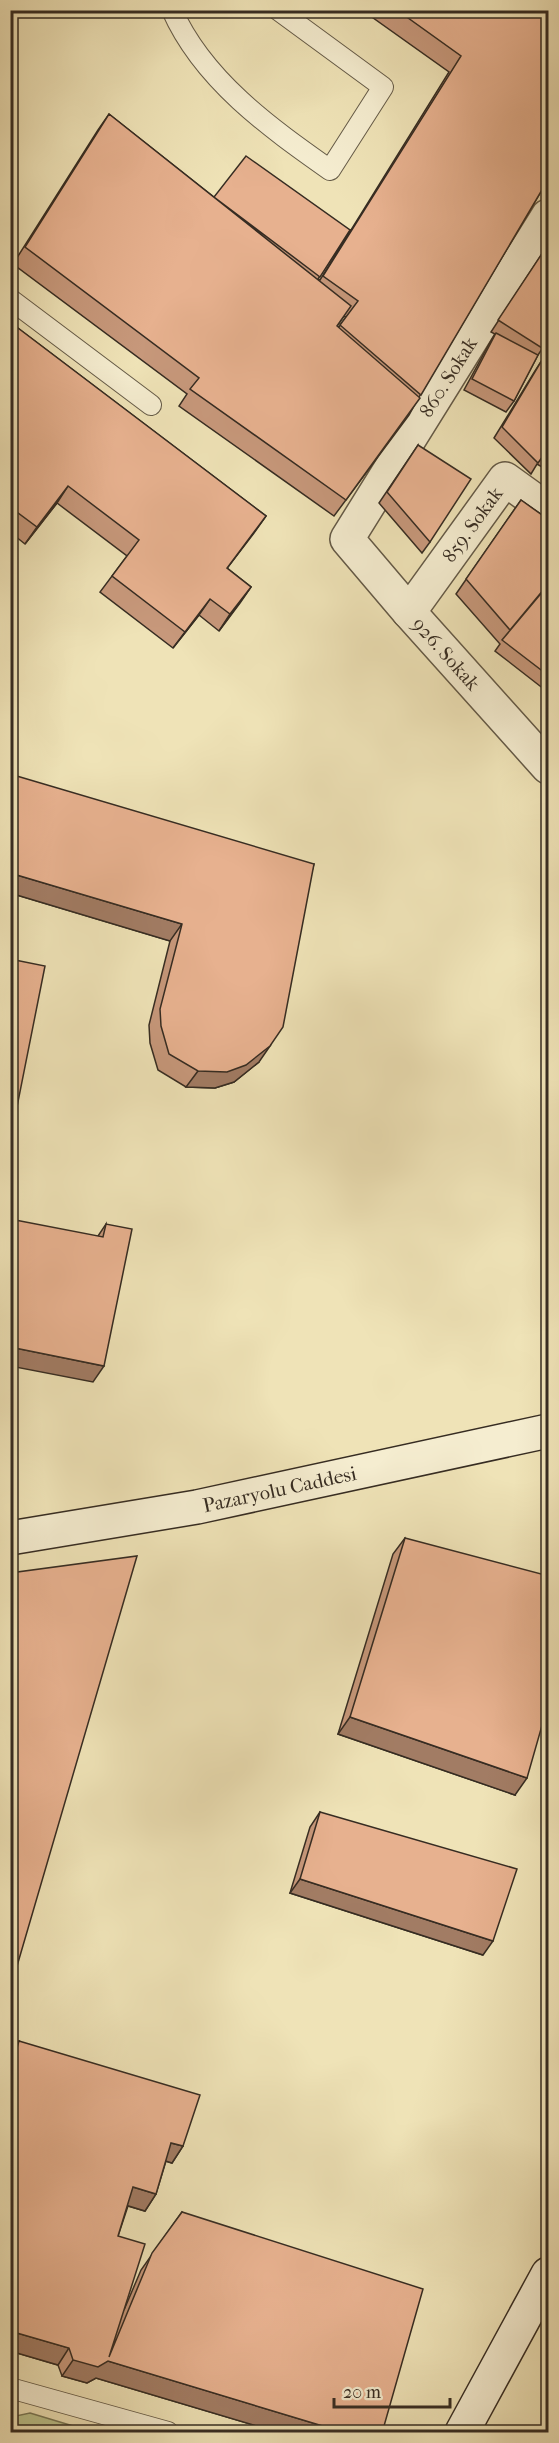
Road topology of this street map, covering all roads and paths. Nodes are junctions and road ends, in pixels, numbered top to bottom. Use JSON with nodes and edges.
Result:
{"nodes":[{"id":1,"x":172,"y":10,"type":"edge"},
{"id":2,"x":278,"y":10,"type":"edge"},
{"id":3,"x":548,"y":217,"type":"edge"},
{"id":4,"x":10,"y":299,"type":"edge"},
{"id":5,"x":151,"y":405,"type":"dead end"},
{"id":6,"x":549,"y":510,"type":"edge"},
{"id":7,"x":347,"y":539,"type":"joint"},
{"id":8,"x":409,"y":612,"type":"junction"},
{"id":9,"x":544,"y":751,"type":"edge"},
{"id":10,"x":549,"y":1431,"type":"edge"},
{"id":11,"x":10,"y":1538,"type":"edge"},
{"id":12,"x":549,"y":2274,"type":"edge"},
{"id":13,"x":10,"y":2388,"type":"edge"},
{"id":14,"x":168,"y":2433,"type":"edge"},
{"id":15,"x":462,"y":2433,"type":"edge"}],
"edges":[{"from":1,"to":2,"type":"lane"},
{"from":3,"to":7,"type":"street","name":"860. Sokak"},
{"from":4,"to":5,"type":"lane"},
{"from":6,"to":8,"type":"street","name":"859. Sokak"},
{"from":7,"to":8,"type":"street","name":"926. Sokak"},
{"from":8,"to":9,"type":"street","name":"926. Sokak"},
{"from":10,"to":11,"type":"street","name":"Pazaryolu Caddesi"},
{"from":12,"to":15,"type":"street"},
{"from":13,"to":14,"type":"lane"}]}
